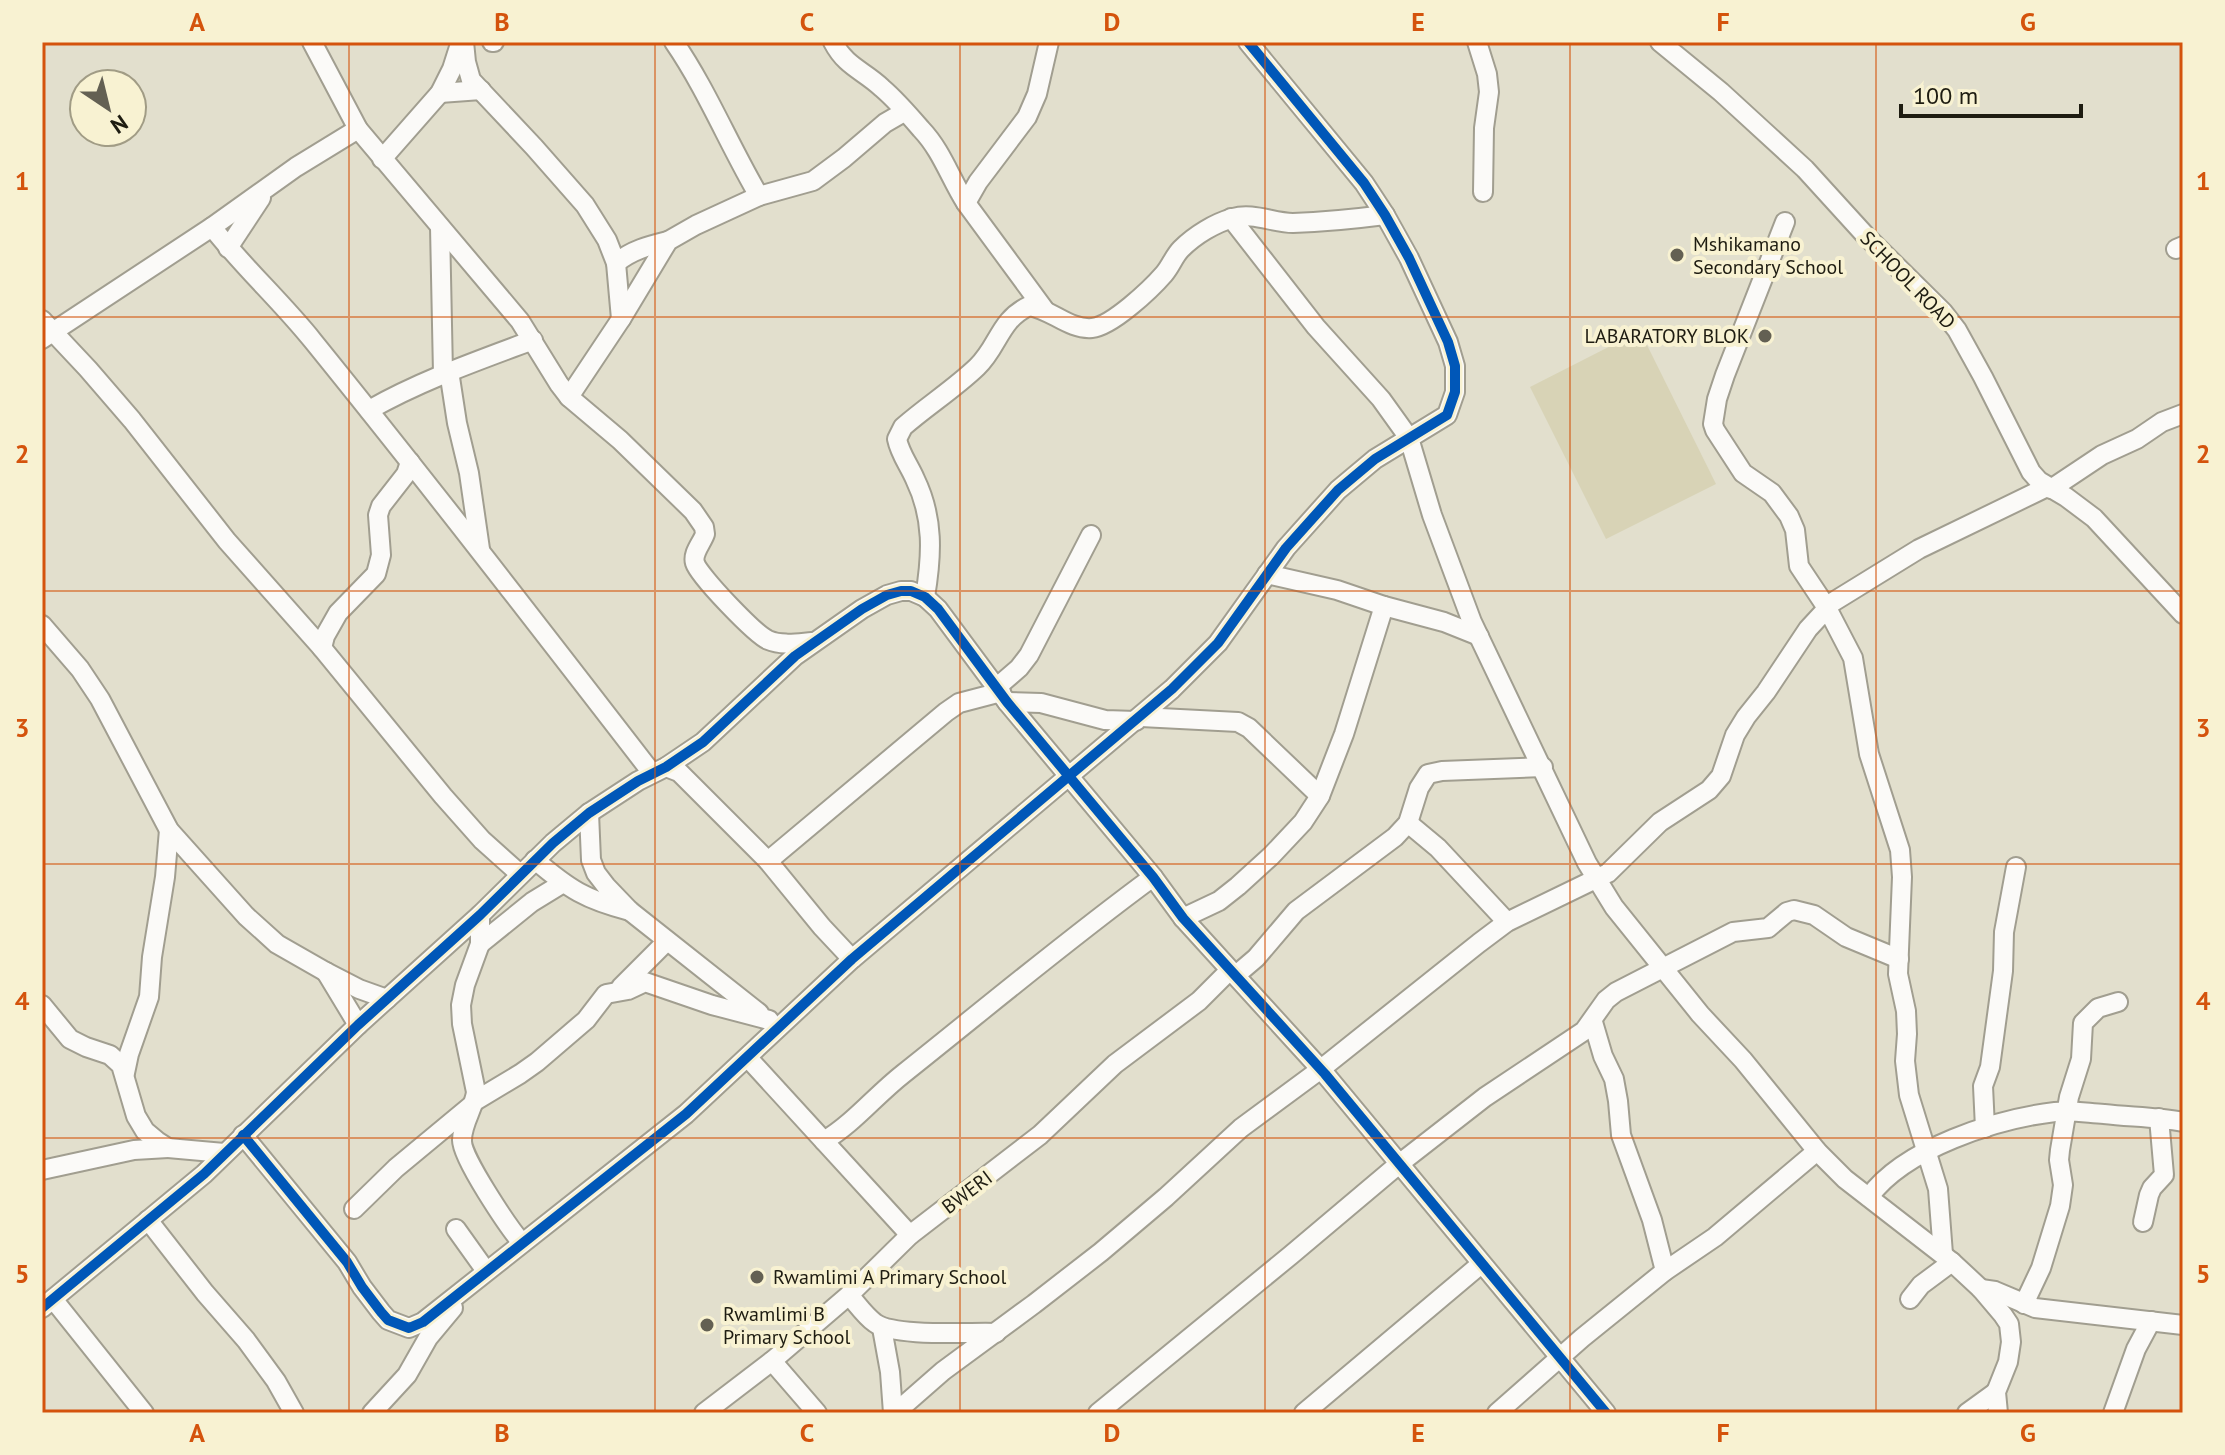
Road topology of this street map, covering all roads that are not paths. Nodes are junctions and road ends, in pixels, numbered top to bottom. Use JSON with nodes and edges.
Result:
{"nodes":[{"id":1,"x":312,"y":42,"type":"edge"},
{"id":2,"x":462,"y":42,"type":"edge"},
{"id":3,"x":674,"y":42,"type":"edge"},
{"id":4,"x":833,"y":42,"type":"edge"},
{"id":5,"x":1049,"y":42,"type":"edge"},
{"id":6,"x":1248,"y":42,"type":"edge"},
{"id":7,"x":1477,"y":42,"type":"edge"},
{"id":8,"x":1660,"y":42,"type":"edge"},
{"id":9,"x":481,"y":90,"type":"junction"},
{"id":10,"x":440,"y":93,"type":"junction"},
{"id":11,"x":904,"y":112,"type":"junction"},
{"id":12,"x":358,"y":129,"type":"junction"},
{"id":13,"x":382,"y":159,"type":"junction"},
{"id":14,"x":269,"y":186,"type":"junction"},
{"id":15,"x":1483,"y":192,"type":"dead end"},
{"id":16,"x":759,"y":196,"type":"junction"},
{"id":17,"x":966,"y":203,"type":"junction"},
{"id":18,"x":1385,"y":215,"type":"junction"},
{"id":19,"x":1231,"y":218,"type":"junction"},
{"id":20,"x":1785,"y":222,"type":"dead end"},
{"id":21,"x":212,"y":227,"type":"junction"},
{"id":22,"x":440,"y":227,"type":"junction"},
{"id":23,"x":668,"y":241,"type":"junction"},
{"id":24,"x":228,"y":248,"type":"junction"},
{"id":25,"x":616,"y":263,"type":"junction"},
{"id":26,"x":1044,"y":309,"type":"junction"},
{"id":27,"x":621,"y":319,"type":"junction"},
{"id":28,"x":46,"y":330,"type":"edge"},
{"id":29,"x":533,"y":340,"type":"junction"},
{"id":30,"x":446,"y":372,"type":"junction"},
{"id":31,"x":569,"y":397,"type":"junction"},
{"id":32,"x":369,"y":410,"type":"junction"},
{"id":33,"x":2183,"y":414,"type":"edge"},
{"id":34,"x":1409,"y":438,"type":"junction"},
{"id":35,"x":410,"y":462,"type":"junction"},
{"id":36,"x":2049,"y":488,"type":"junction"},
{"id":37,"x":1091,"y":535,"type":"dead end"},
{"id":38,"x":481,"y":552,"type":"junction"},
{"id":39,"x":1267,"y":574,"type":"junction"},
{"id":40,"x":925,"y":597,"type":"junction"},
{"id":41,"x":1384,"y":606,"type":"junction"},
{"id":42,"x":1827,"y":608,"type":"junction"},
{"id":43,"x":2183,"y":614,"type":"edge"},
{"id":44,"x":42,"y":625,"type":"edge"},
{"id":45,"x":1479,"y":636,"type":"junction"},
{"id":46,"x":812,"y":642,"type":"junction"},
{"id":47,"x":322,"y":648,"type":"junction"},
{"id":48,"x":1002,"y":694,"type":"junction"},
{"id":49,"x":1139,"y":719,"type":"junction"},
{"id":50,"x":1543,"y":767,"type":"junction"},
{"id":51,"x":659,"y":770,"type":"junction"},
{"id":52,"x":1070,"y":777,"type":"junction"},
{"id":53,"x":1320,"y":796,"type":"junction"},
{"id":54,"x":589,"y":813,"type":"junction"},
{"id":55,"x":1408,"y":823,"type":"junction"},
{"id":56,"x":169,"y":830,"type":"junction"},
{"id":57,"x":535,"y":860,"type":"junction"},
{"id":58,"x":768,"y":861,"type":"junction"},
{"id":59,"x":2016,"y":867,"type":"dead end"},
{"id":60,"x":520,"y":874,"type":"junction"},
{"id":61,"x":1153,"y":877,"type":"junction"},
{"id":62,"x":1596,"y":880,"type":"junction"},
{"id":63,"x":563,"y":883,"type":"junction"},
{"id":64,"x":630,"y":911,"type":"junction"},
{"id":65,"x":480,"y":915,"type":"junction"},
{"id":66,"x":1183,"y":918,"type":"junction"},
{"id":67,"x":1507,"y":922,"type":"junction"},
{"id":68,"x":667,"y":941,"type":"junction"},
{"id":69,"x":480,"y":944,"type":"junction"},
{"id":70,"x":852,"y":959,"type":"junction"},
{"id":71,"x":1899,"y":959,"type":"junction"},
{"id":72,"x":1662,"y":968,"type":"junction"},
{"id":73,"x":326,"y":972,"type":"junction"},
{"id":74,"x":1233,"y":973,"type":"junction"},
{"id":75,"x":616,"y":991,"type":"junction"},
{"id":76,"x":387,"y":999,"type":"junction"},
{"id":77,"x":2118,"y":1002,"type":"dead end"},
{"id":78,"x":42,"y":1005,"type":"edge"},
{"id":79,"x":1593,"y":1022,"type":"junction"},
{"id":80,"x":773,"y":1024,"type":"junction"},
{"id":81,"x":358,"y":1025,"type":"junction"},
{"id":82,"x":748,"y":1058,"type":"junction"},
{"id":83,"x":1321,"y":1069,"type":"junction"},
{"id":84,"x":125,"y":1073,"type":"junction"},
{"id":85,"x":475,"y":1102,"type":"junction"},
{"id":86,"x":2067,"y":1111,"type":"junction"},
{"id":87,"x":2159,"y":1118,"type":"junction"},
{"id":88,"x":2183,"y":1122,"type":"edge"},
{"id":89,"x":1985,"y":1128,"type":"junction"},
{"id":90,"x":243,"y":1135,"type":"junction"},
{"id":91,"x":824,"y":1141,"type":"junction"},
{"id":92,"x":168,"y":1148,"type":"junction"},
{"id":93,"x":1817,"y":1151,"type":"junction"},
{"id":94,"x":1926,"y":1151,"type":"junction"},
{"id":95,"x":224,"y":1153,"type":"junction"},
{"id":96,"x":1399,"y":1164,"type":"junction"},
{"id":97,"x":42,"y":1170,"type":"edge"},
{"id":98,"x":1869,"y":1197,"type":"junction"},
{"id":99,"x":354,"y":1209,"type":"dead end"},
{"id":100,"x":502,"y":1218,"type":"junction"},
{"id":101,"x":148,"y":1220,"type":"junction"},
{"id":102,"x":2143,"y":1222,"type":"dead end"},
{"id":103,"x":456,"y":1229,"type":"dead end"},
{"id":104,"x":910,"y":1235,"type":"junction"},
{"id":105,"x":522,"y":1243,"type":"junction"},
{"id":106,"x":1948,"y":1258,"type":"junction"},
{"id":107,"x":1481,"y":1264,"type":"junction"},
{"id":108,"x":491,"y":1267,"type":"junction"},
{"id":109,"x":1665,"y":1271,"type":"junction"},
{"id":110,"x":465,"y":1289,"type":"junction"},
{"id":111,"x":1981,"y":1289,"type":"junction"},
{"id":112,"x":849,"y":1295,"type":"junction"},
{"id":113,"x":1910,"y":1299,"type":"dead end"},
{"id":114,"x":48,"y":1303,"type":"edge"},
{"id":115,"x":2024,"y":1304,"type":"junction"},
{"id":116,"x":2151,"y":1321,"type":"junction"},
{"id":117,"x":2183,"y":1325,"type":"edge"},
{"id":118,"x":882,"y":1328,"type":"junction"},
{"id":119,"x":996,"y":1333,"type":"junction"},
{"id":120,"x":1560,"y":1358,"type":"junction"},
{"id":121,"x":772,"y":1361,"type":"junction"},
{"id":122,"x":1996,"y":1392,"type":"junction"},
{"id":123,"x":144,"y":1413,"type":"edge"},
{"id":124,"x":294,"y":1413,"type":"edge"},
{"id":125,"x":372,"y":1413,"type":"edge"},
{"id":126,"x":704,"y":1413,"type":"edge"},
{"id":127,"x":817,"y":1413,"type":"edge"},
{"id":128,"x":894,"y":1413,"type":"edge"},
{"id":129,"x":1098,"y":1413,"type":"edge"},
{"id":130,"x":1304,"y":1413,"type":"edge"},
{"id":131,"x":1497,"y":1413,"type":"edge"},
{"id":132,"x":1606,"y":1413,"type":"edge"},
{"id":133,"x":1967,"y":1413,"type":"edge"},
{"id":134,"x":1998,"y":1413,"type":"edge"},
{"id":135,"x":2113,"y":1413,"type":"edge"}],
"edges":[{"from":1,"to":12,"type":"street"},
{"from":2,"to":9,"type":"street"},
{"from":2,"to":10,"type":"street"},
{"from":3,"to":16,"type":"street"},
{"from":4,"to":11,"type":"street"},
{"from":5,"to":17,"type":"street"},
{"from":6,"to":18,"type":"street"},
{"from":7,"to":15,"type":"street"},
{"from":8,"to":36,"type":"street","name":"SCHOOL ROAD"},
{"from":9,"to":10,"type":"street"},
{"from":9,"to":25,"type":"street"},
{"from":10,"to":13,"type":"street"},
{"from":11,"to":16,"type":"street"},
{"from":11,"to":17,"type":"street"},
{"from":12,"to":13,"type":"street"},
{"from":12,"to":14,"type":"street"},
{"from":13,"to":22,"type":"street"},
{"from":14,"to":21,"type":"street"},
{"from":14,"to":24,"type":"street"},
{"from":16,"to":23,"type":"street"},
{"from":17,"to":26,"type":"street"},
{"from":18,"to":19,"type":"street"},
{"from":18,"to":34,"type":"street"},
{"from":19,"to":26,"type":"street"},
{"from":19,"to":34,"type":"street"},
{"from":20,"to":42,"type":"street"},
{"from":21,"to":24,"type":"street"},
{"from":21,"to":28,"type":"street"},
{"from":22,"to":29,"type":"street"},
{"from":22,"to":30,"type":"street"},
{"from":23,"to":25,"type":"street"},
{"from":23,"to":27,"type":"street"},
{"from":24,"to":32,"type":"street"},
{"from":25,"to":27,"type":"street"},
{"from":26,"to":40,"type":"street"},
{"from":27,"to":31,"type":"street"},
{"from":28,"to":47,"type":"street"},
{"from":29,"to":30,"type":"street"},
{"from":29,"to":31,"type":"street"},
{"from":30,"to":32,"type":"street"},
{"from":30,"to":38,"type":"street"},
{"from":31,"to":46,"type":"street"},
{"from":32,"to":35,"type":"street"},
{"from":33,"to":36,"type":"street"},
{"from":34,"to":39,"type":"street"},
{"from":34,"to":45,"type":"street"},
{"from":35,"to":38,"type":"street"},
{"from":35,"to":47,"type":"street"},
{"from":36,"to":42,"type":"street"},
{"from":36,"to":43,"type":"street","name":"SCHOOL ROAD"},
{"from":37,"to":48,"type":"street"},
{"from":38,"to":51,"type":"street"},
{"from":39,"to":41,"type":"street"},
{"from":39,"to":49,"type":"street"},
{"from":40,"to":46,"type":"street"},
{"from":40,"to":48,"type":"street"},
{"from":41,"to":45,"type":"street"},
{"from":41,"to":53,"type":"street"},
{"from":42,"to":62,"type":"street"},
{"from":42,"to":71,"type":"street"},
{"from":44,"to":56,"type":"street"},
{"from":45,"to":50,"type":"street"},
{"from":46,"to":51,"type":"street"},
{"from":47,"to":60,"type":"street"},
{"from":48,"to":49,"type":"street"},
{"from":48,"to":52,"type":"street"},
{"from":48,"to":58,"type":"street"},
{"from":49,"to":52,"type":"street"},
{"from":49,"to":53,"type":"street"},
{"from":50,"to":55,"type":"street"},
{"from":50,"to":62,"type":"street"},
{"from":51,"to":54,"type":"street"},
{"from":51,"to":58,"type":"street"},
{"from":52,"to":61,"type":"street"},
{"from":52,"to":70,"type":"street"},
{"from":53,"to":66,"type":"street"},
{"from":54,"to":57,"type":"street"},
{"from":54,"to":64,"type":"street"},
{"from":55,"to":67,"type":"street"},
{"from":55,"to":74,"type":"street","name":"BWERI"},
{"from":56,"to":73,"type":"street"},
{"from":56,"to":84,"type":"street"},
{"from":57,"to":60,"type":"street"},
{"from":57,"to":63,"type":"street"},
{"from":58,"to":70,"type":"street"},
{"from":59,"to":89,"type":"street"},
{"from":60,"to":65,"type":"street"},
{"from":61,"to":66,"type":"street"},
{"from":61,"to":91,"type":"street"},
{"from":62,"to":67,"type":"street"},
{"from":62,"to":72,"type":"street"},
{"from":63,"to":64,"type":"street"},
{"from":63,"to":69,"type":"street"},
{"from":64,"to":68,"type":"street"},
{"from":65,"to":69,"type":"street"},
{"from":65,"to":76,"type":"street"},
{"from":66,"to":74,"type":"street"},
{"from":67,"to":83,"type":"street"},
{"from":68,"to":75,"type":"street"},
{"from":68,"to":80,"type":"street"},
{"from":69,"to":85,"type":"street"},
{"from":70,"to":80,"type":"street"},
{"from":71,"to":72,"type":"street"},
{"from":71,"to":94,"type":"street"},
{"from":72,"to":79,"type":"street"},
{"from":72,"to":93,"type":"street"},
{"from":73,"to":76,"type":"street"},
{"from":73,"to":81,"type":"street"},
{"from":74,"to":83,"type":"street"},
{"from":74,"to":104,"type":"street","name":"BWERI"},
{"from":75,"to":80,"type":"street"},
{"from":75,"to":85,"type":"street"},
{"from":76,"to":81,"type":"street"},
{"from":77,"to":86,"type":"street"},
{"from":78,"to":84,"type":"street"},
{"from":79,"to":96,"type":"street"},
{"from":79,"to":109,"type":"street"},
{"from":80,"to":82,"type":"street"},
{"from":81,"to":90,"type":"street"},
{"from":82,"to":91,"type":"street"},
{"from":82,"to":105,"type":"street"},
{"from":83,"to":96,"type":"street"},
{"from":83,"to":119,"type":"street"},
{"from":84,"to":92,"type":"street"},
{"from":85,"to":99,"type":"street"},
{"from":85,"to":100,"type":"street"},
{"from":86,"to":87,"type":"street"},
{"from":86,"to":89,"type":"street"},
{"from":86,"to":115,"type":"street"},
{"from":87,"to":88,"type":"street"},
{"from":87,"to":102,"type":"street"},
{"from":89,"to":94,"type":"street"},
{"from":90,"to":95,"type":"street"},
{"from":90,"to":110,"type":"street"},
{"from":91,"to":104,"type":"street"},
{"from":92,"to":95,"type":"street"},
{"from":92,"to":97,"type":"street"},
{"from":93,"to":98,"type":"street"},
{"from":93,"to":109,"type":"street"},
{"from":94,"to":98,"type":"street"},
{"from":94,"to":106,"type":"street"},
{"from":95,"to":101,"type":"street"},
{"from":96,"to":107,"type":"street"},
{"from":96,"to":129,"type":"street"},
{"from":98,"to":106,"type":"street"},
{"from":100,"to":105,"type":"street"},
{"from":100,"to":108,"type":"street"},
{"from":101,"to":114,"type":"street"},
{"from":101,"to":124,"type":"street"},
{"from":103,"to":108,"type":"street"},
{"from":104,"to":112,"type":"street","name":"BWERI"},
{"from":105,"to":108,"type":"street"},
{"from":106,"to":111,"type":"street"},
{"from":106,"to":113,"type":"street"},
{"from":107,"to":120,"type":"street"},
{"from":107,"to":130,"type":"street"},
{"from":108,"to":110,"type":"street"},
{"from":109,"to":120,"type":"street"},
{"from":110,"to":125,"type":"street"},
{"from":111,"to":115,"type":"street"},
{"from":111,"to":122,"type":"street"},
{"from":112,"to":118,"type":"street"},
{"from":112,"to":121,"type":"street","name":"BWERI"},
{"from":114,"to":123,"type":"street"},
{"from":115,"to":116,"type":"street"},
{"from":116,"to":117,"type":"street"},
{"from":116,"to":135,"type":"street"},
{"from":118,"to":119,"type":"street"},
{"from":118,"to":128,"type":"street"},
{"from":119,"to":128,"type":"street"},
{"from":120,"to":131,"type":"street"},
{"from":120,"to":132,"type":"street"},
{"from":121,"to":126,"type":"street","name":"BWERI"},
{"from":121,"to":127,"type":"street"},
{"from":122,"to":133,"type":"street"},
{"from":122,"to":134,"type":"street"}]}
